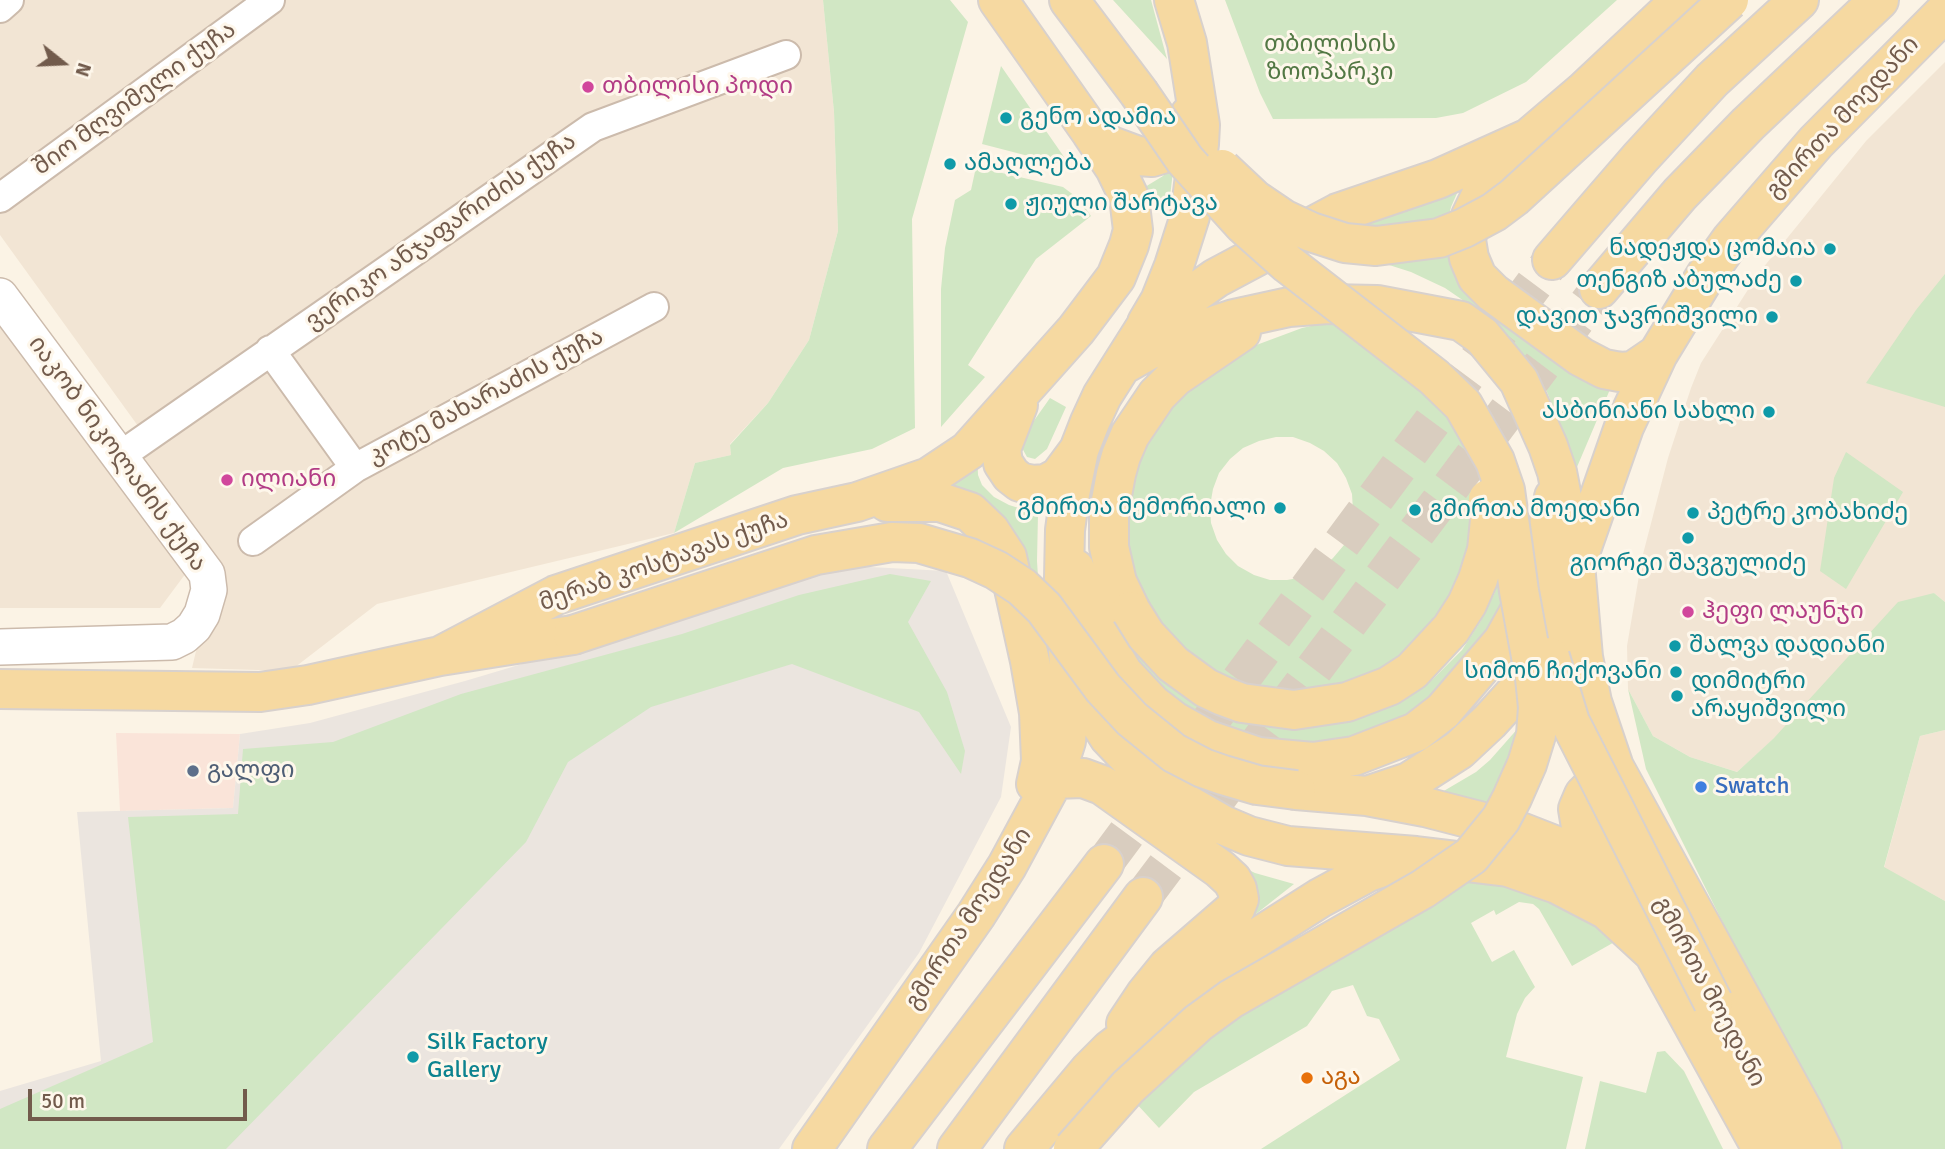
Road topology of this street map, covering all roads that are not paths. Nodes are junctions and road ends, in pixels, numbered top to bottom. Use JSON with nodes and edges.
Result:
{"nodes":[{"id":1,"x":9,"y":0,"type":"edge"},
{"id":2,"x":270,"y":0,"type":"edge"},
{"id":3,"x":998,"y":0,"type":"edge"},
{"id":4,"x":1069,"y":0,"type":"edge"},
{"id":5,"x":1174,"y":0,"type":"edge"},
{"id":6,"x":1681,"y":0,"type":"edge"},
{"id":7,"x":1729,"y":0,"type":"edge"},
{"id":8,"x":1799,"y":0,"type":"edge"},
{"id":9,"x":1879,"y":0,"type":"edge"},
{"id":10,"x":0,"y":8,"type":"edge"},
{"id":11,"x":1945,"y":12,"type":"edge"},
{"id":12,"x":786,"y":55,"type":"dead end"},
{"id":13,"x":1195,"y":91,"type":"junction"},
{"id":14,"x":1139,"y":93,"type":"junction"},
{"id":15,"x":1091,"y":132,"type":"junction"},
{"id":16,"x":1529,"y":138,"type":"junction"},
{"id":17,"x":0,"y":198,"type":"edge"},
{"id":18,"x":1552,"y":260,"type":"tunnel mouth"},
{"id":19,"x":1600,"y":289,"type":"tunnel mouth"},
{"id":20,"x":0,"y":296,"type":"edge"},
{"id":21,"x":1328,"y":296,"type":"junction"},
{"id":22,"x":654,"y":307,"type":"dead end"},
{"id":23,"x":1289,"y":307,"type":"junction"},
{"id":24,"x":1144,"y":328,"type":"junction"},
{"id":25,"x":270,"y":350,"type":"junction"},
{"id":26,"x":1657,"y":354,"type":"junction"},
{"id":27,"x":1118,"y":368,"type":"junction"},
{"id":28,"x":1024,"y":390,"type":"junction"},
{"id":29,"x":1477,"y":429,"type":"junction"},
{"id":30,"x":1079,"y":450,"type":"junction"},
{"id":31,"x":120,"y":456,"type":"junction"},
{"id":32,"x":355,"y":468,"type":"junction"},
{"id":33,"x":1557,"y":472,"type":"junction"},
{"id":34,"x":857,"y":502,"type":"junction"},
{"id":35,"x":1065,"y":530,"type":"junction"},
{"id":36,"x":253,"y":541,"type":"dead end"},
{"id":37,"x":1575,"y":564,"type":"junction"},
{"id":38,"x":573,"y":635,"type":"joint"},
{"id":39,"x":0,"y":647,"type":"edge"},
{"id":40,"x":440,"y":656,"type":"junction"},
{"id":41,"x":1069,"y":666,"type":"junction"},
{"id":42,"x":0,"y":689,"type":"edge"},
{"id":43,"x":1054,"y":779,"type":"junction"},
{"id":44,"x":1367,"y":796,"type":"junction"},
{"id":45,"x":1643,"y":821,"type":"junction"},
{"id":46,"x":1028,"y":830,"type":"junction"},
{"id":47,"x":1416,"y":856,"type":"junction"},
{"id":48,"x":1104,"y":864,"type":"tunnel mouth"},
{"id":49,"x":1616,"y":887,"type":"junction"},
{"id":50,"x":1143,"y":897,"type":"tunnel mouth"},
{"id":51,"x":1657,"y":956,"type":"junction"},
{"id":52,"x":1110,"y":1050,"type":"junction"},
{"id":53,"x":812,"y":1149,"type":"edge"},
{"id":54,"x":887,"y":1149,"type":"edge"},
{"id":55,"x":957,"y":1149,"type":"edge"},
{"id":56,"x":1024,"y":1149,"type":"edge"},
{"id":57,"x":1073,"y":1149,"type":"edge"},
{"id":58,"x":1762,"y":1149,"type":"edge"},
{"id":59,"x":1792,"y":1149,"type":"edge"},
{"id":60,"x":1822,"y":1149,"type":"edge"}],
"edges":[{"from":1,"to":10,"type":"street"},
{"from":2,"to":17,"type":"street","name":"შიო მღვიმელი ქუჩა"},
{"from":3,"to":15,"type":"main road"},
{"from":4,"to":14,"type":"main road"},
{"from":5,"to":13,"type":"main road"},
{"from":6,"to":16,"type":"main road","name":"გმირთა მოედანი"},
{"from":7,"to":14,"type":"main road","bridge":true},
{"from":8,"to":18,"type":"main road"},
{"from":9,"to":19,"type":"main road"},
{"from":11,"to":26,"type":"main road","name":"გმირთა მოედანი"},
{"from":12,"to":25,"type":"street","name":"ვერიკო ანჯაფარიძის ქუჩა"},
{"from":13,"to":15,"type":"main road"},
{"from":13,"to":24,"type":"main road"},
{"from":14,"to":21,"type":"main road","name":"გმირთა მოედანი","bridge":true},
{"from":15,"to":28,"type":"main road"},
{"from":16,"to":24,"type":"main road","name":"გმირთა მოედანი"},
{"from":16,"to":26,"type":"main road"},
{"from":20,"to":31,"type":"street","name":"იაკობ ნიკოლაძის ქუჩა"},
{"from":21,"to":29,"type":"main road","name":"გმირთა მოედანი","bridge":true},
{"from":21,"to":59,"type":"main road","name":"გმირთა მოედანი","bridge":true},
{"from":22,"to":32,"type":"street","name":"კოტე მახარაძის ქუჩა"},
{"from":23,"to":27,"type":"main road"},
{"from":23,"to":29,"type":"main road","bridge":true},
{"from":23,"to":33,"type":"main road"},
{"from":24,"to":27,"type":"main road","name":"გმირთა მოედანი"},
{"from":25,"to":31,"type":"street","name":"ვერიკო ანჯაფარიძის ქუჩა"},
{"from":25,"to":32,"type":"street"},
{"from":26,"to":37,"type":"main road","name":"გმირთა მოედანი"},
{"from":27,"to":30,"type":"main road","name":"გმირთა მოედანი"},
{"from":28,"to":30,"type":"main road"},
{"from":28,"to":34,"type":"main road"},
{"from":29,"to":57,"type":"main road","name":"გმირთა მოედანი","bridge":true},
{"from":30,"to":35,"type":"main road","name":"გმირთა მოედანი"},
{"from":31,"to":39,"type":"street","name":"იაკობ ნიკოლაძის ქუჩა"},
{"from":32,"to":36,"type":"street","name":"კოტე მახარაძის ქუჩა"},
{"from":33,"to":35,"type":"main road"},
{"from":33,"to":37,"type":"main road"},
{"from":34,"to":40,"type":"main road","name":"მერაბ კოსტავას ქუჩა"},
{"from":34,"to":46,"type":"main road"},
{"from":35,"to":41,"type":"main road","name":"გმირთა მოედანი"},
{"from":37,"to":44,"type":"main road","name":"გმირთა მოედანი"},
{"from":37,"to":45,"type":"main road"},
{"from":38,"to":40,"type":"main road","name":"მერაბ კოსტავას ქუჩა"},
{"from":38,"to":44,"type":"main road","name":"გმირთა მოედანი","bridge":true},
{"from":40,"to":42,"type":"main road","name":"მერაბ კოსტავას ქუჩა"},
{"from":41,"to":43,"type":"main road","name":"გმირთა მოედანი"},
{"from":41,"to":47,"type":"main road","name":"გმირთა მოედანი"},
{"from":43,"to":46,"type":"main road","name":"გმირთა მოედანი"},
{"from":43,"to":52,"type":"main road"},
{"from":44,"to":49,"type":"main road","name":"გმირთა მოედანი"},
{"from":45,"to":49,"type":"main road"},
{"from":45,"to":60,"type":"main road"},
{"from":46,"to":53,"type":"main road","name":"გმირთა მოედანი"},
{"from":47,"to":51,"type":"main road","name":"გმირთა მოედანი"},
{"from":47,"to":52,"type":"main road","name":"გმირთა მოედანი"},
{"from":48,"to":54,"type":"main road"},
{"from":49,"to":51,"type":"main road","name":"გმირთა მოედანი"},
{"from":50,"to":55,"type":"main road"},
{"from":51,"to":58,"type":"main road"},
{"from":52,"to":56,"type":"main road","name":"გმირთა მოედანი"}]}
